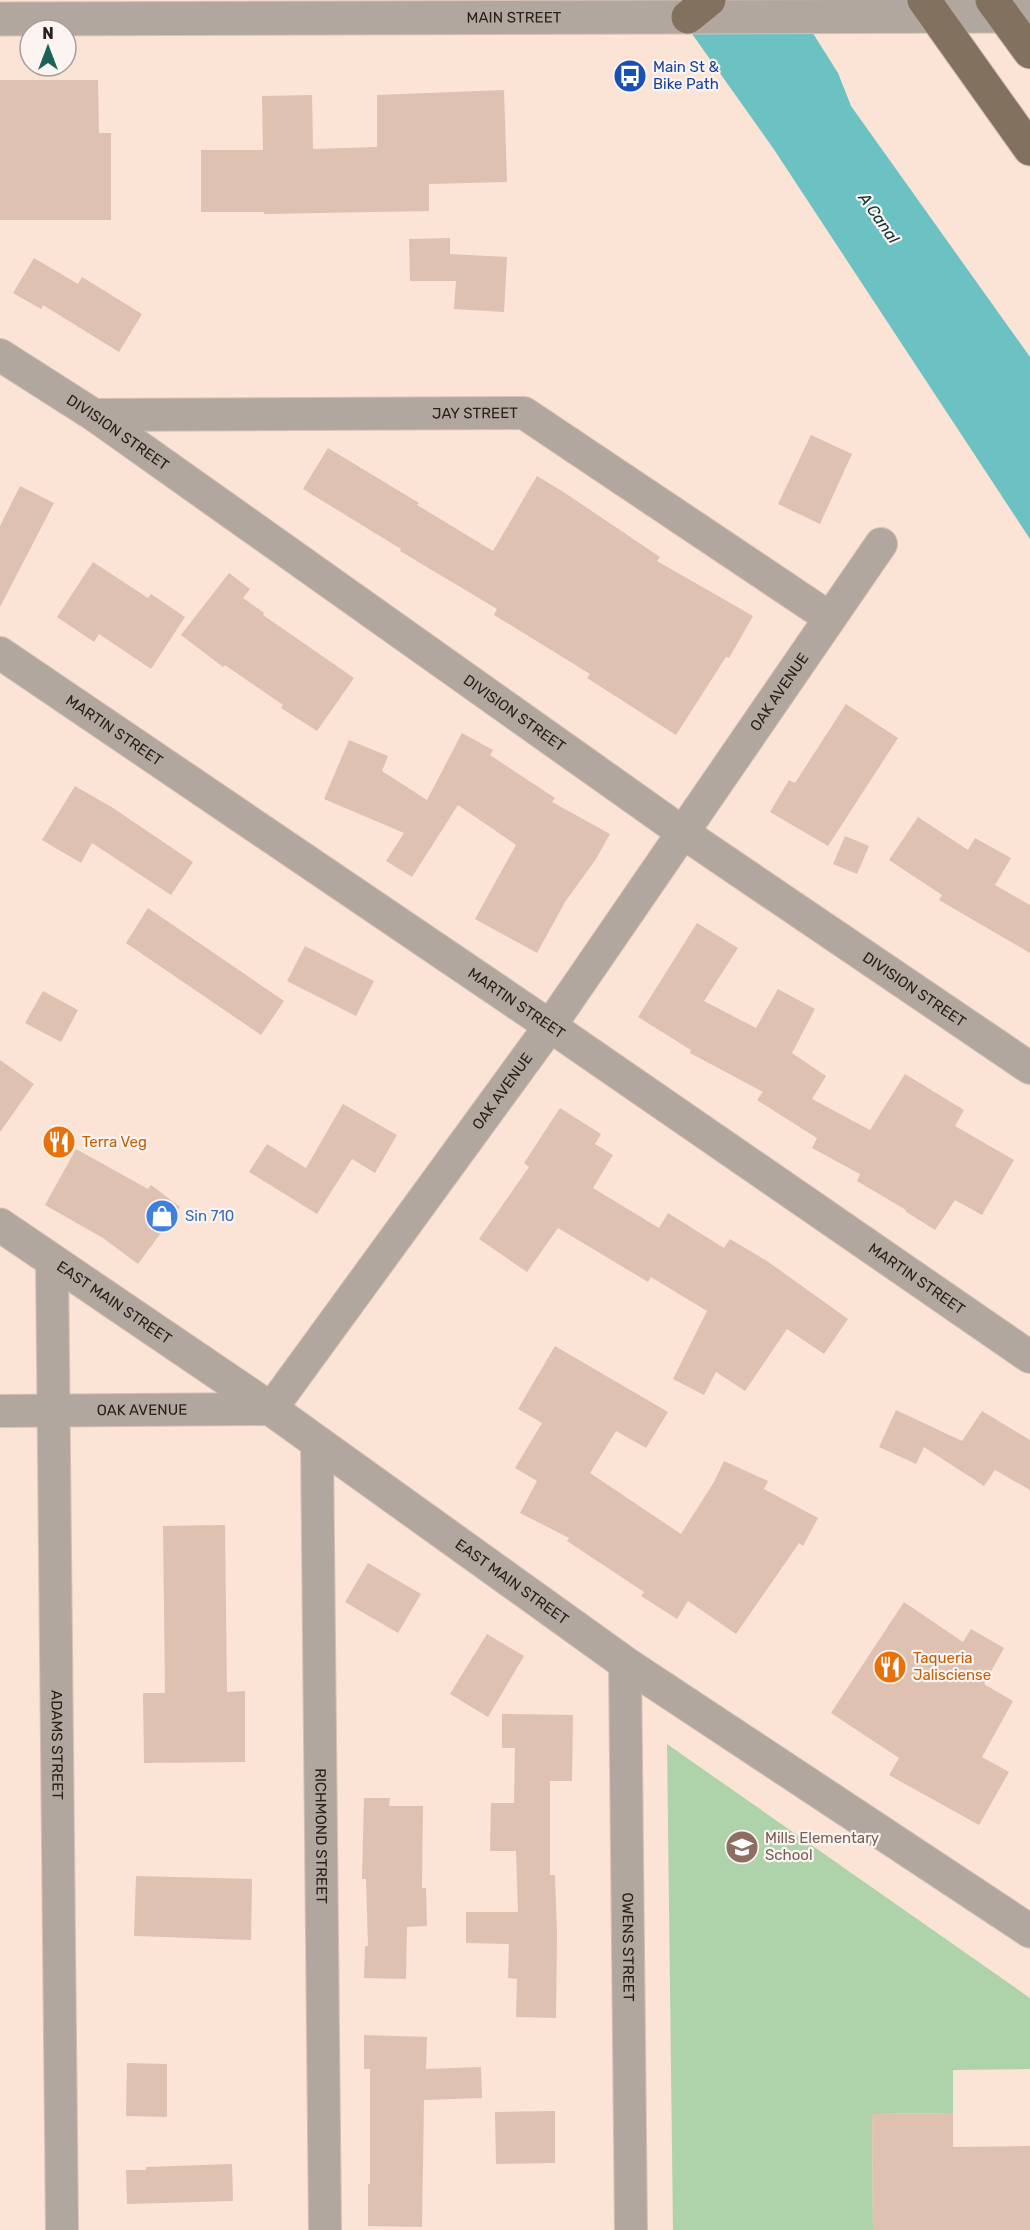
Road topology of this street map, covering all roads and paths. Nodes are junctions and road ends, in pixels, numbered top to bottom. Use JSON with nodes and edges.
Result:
{"nodes":[{"id":1,"x":698,"y":8,"type":"edge"},
{"id":2,"x":930,"y":8,"type":"edge"},
{"id":3,"x":1009,"y":11,"type":"edge"},
{"id":4,"x":0,"y":19,"type":"edge"},
{"id":5,"x":1030,"y":52,"type":"edge"},
{"id":6,"x":1030,"y":149,"type":"edge"},
{"id":7,"x":0,"y":355,"type":"edge"},
{"id":8,"x":94,"y":415,"type":"junction"},
{"id":9,"x":881,"y":544,"type":"dead end"},
{"id":10,"x":830,"y":618,"type":"junction"},
{"id":11,"x":0,"y":653,"type":"edge"},
{"id":12,"x":682,"y":832,"type":"junction"},
{"id":13,"x":550,"y":1026,"type":"junction"},
{"id":14,"x":1030,"y":1068,"type":"edge"},
{"id":15,"x":0,"y":1225,"type":"edge"},
{"id":16,"x":52,"y":1261,"type":"junction"},
{"id":17,"x":1030,"y":1357,"type":"edge"},
{"id":18,"x":270,"y":1408,"type":"junction"},
{"id":19,"x":53,"y":1410,"type":"junction"},
{"id":20,"x":0,"y":1411,"type":"edge"},
{"id":21,"x":317,"y":1442,"type":"junction"},
{"id":22,"x":625,"y":1663,"type":"junction"},
{"id":23,"x":1030,"y":1931,"type":"edge"},
{"id":24,"x":62,"y":2230,"type":"edge"},
{"id":25,"x":325,"y":2230,"type":"edge"},
{"id":26,"x":631,"y":2230,"type":"edge"}],
"edges":[{"from":1,"to":2,"type":"street","name":"MAIN STREET"},
{"from":1,"to":4,"type":"street","name":"MAIN STREET"},
{"from":2,"to":3,"type":"street","name":"MAIN STREET"},
{"from":2,"to":6,"type":"main road"},
{"from":3,"to":5,"type":"main road"},
{"from":7,"to":8,"type":"street","name":"DIVISION STREET"},
{"from":8,"to":10,"type":"street","name":"JAY STREET"},
{"from":8,"to":12,"type":"street","name":"DIVISION STREET"},
{"from":9,"to":10,"type":"street","name":"OAK AVENUE"},
{"from":10,"to":12,"type":"street","name":"OAK AVENUE"},
{"from":11,"to":13,"type":"street","name":"MARTIN STREET"},
{"from":12,"to":13,"type":"street","name":"OAK AVENUE"},
{"from":12,"to":14,"type":"street","name":"DIVISION STREET"},
{"from":13,"to":17,"type":"street","name":"MARTIN STREET"},
{"from":13,"to":18,"type":"street","name":"OAK AVENUE"},
{"from":15,"to":16,"type":"street","name":"EAST MAIN STREET"},
{"from":16,"to":18,"type":"street","name":"EAST MAIN STREET"},
{"from":16,"to":19,"type":"street","name":"ADAMS STREET"},
{"from":18,"to":19,"type":"street","name":"OAK AVENUE"},
{"from":18,"to":21,"type":"street","name":"EAST MAIN STREET"},
{"from":19,"to":20,"type":"street","name":"OAK AVENUE"},
{"from":19,"to":24,"type":"street","name":"ADAMS STREET"},
{"from":21,"to":22,"type":"street","name":"EAST MAIN STREET"},
{"from":21,"to":25,"type":"street","name":"RICHMOND STREET"},
{"from":22,"to":23,"type":"street","name":"EAST MAIN STREET"},
{"from":22,"to":26,"type":"street","name":"OWENS STREET"}]}
